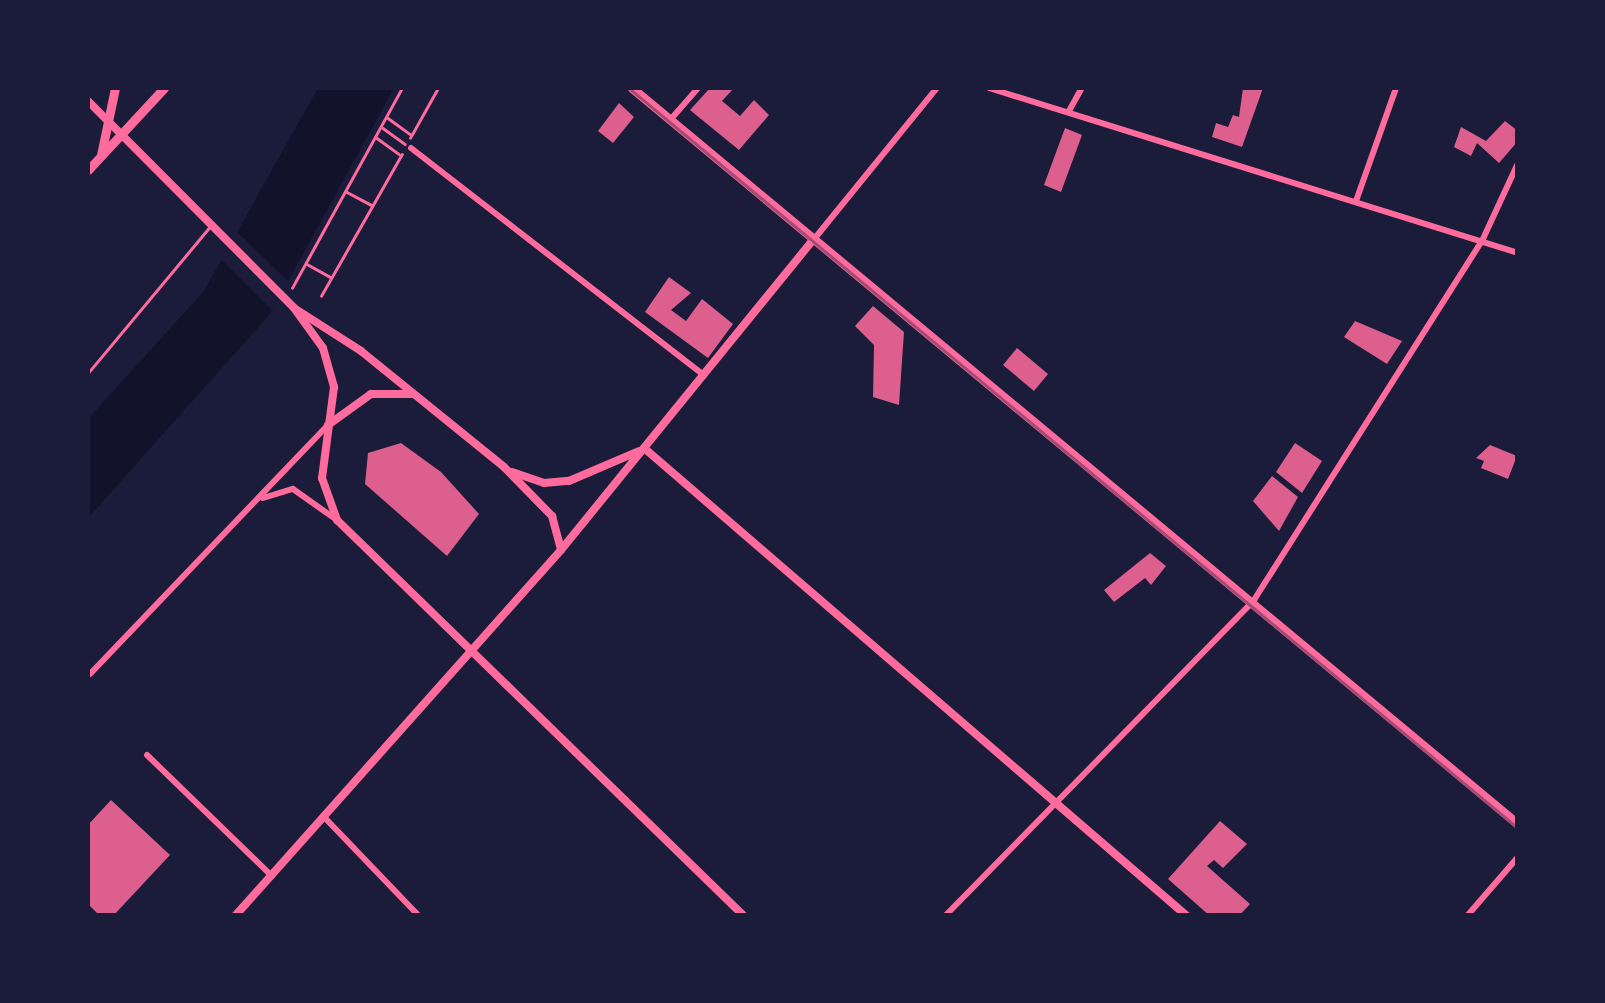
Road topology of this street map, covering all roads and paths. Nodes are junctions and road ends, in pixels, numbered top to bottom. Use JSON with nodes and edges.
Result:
{"nodes":[{"id":1,"x":115,"y":88,"type":"edge"},
{"id":2,"x":164,"y":88,"type":"edge"},
{"id":3,"x":402,"y":88,"type":"edge"},
{"id":4,"x":438,"y":88,"type":"edge"},
{"id":5,"x":632,"y":88,"type":"edge"},
{"id":6,"x":698,"y":88,"type":"edge"},
{"id":7,"x":937,"y":88,"type":"edge"},
{"id":8,"x":989,"y":88,"type":"edge"},
{"id":9,"x":1082,"y":88,"type":"edge"},
{"id":10,"x":1396,"y":88,"type":"edge"},
{"id":11,"x":88,"y":100,"type":"edge"},
{"id":12,"x":1069,"y":110,"type":"junction"},
{"id":13,"x":387,"y":117,"type":"junction"},
{"id":14,"x":671,"y":119,"type":"junction"},
{"id":15,"x":108,"y":124,"type":"junction"},
{"id":16,"x":382,"y":127,"type":"junction"},
{"id":17,"x":412,"y":136,"type":"junction"},
{"id":18,"x":120,"y":137,"type":"junction"},
{"id":19,"x":376,"y":137,"type":"junction"},
{"id":20,"x":400,"y":140,"type":"dead end"},
{"id":21,"x":411,"y":148,"type":"dead end"},
{"id":22,"x":401,"y":155,"type":"junction"},
{"id":23,"x":100,"y":158,"type":"junction"},
{"id":24,"x":1518,"y":162,"type":"edge"},
{"id":25,"x":88,"y":170,"type":"edge"},
{"id":26,"x":346,"y":192,"type":"junction"},
{"id":27,"x":1356,"y":201,"type":"junction"},
{"id":28,"x":372,"y":206,"type":"junction"},
{"id":29,"x":210,"y":226,"type":"junction"},
{"id":30,"x":814,"y":238,"type":"junction"},
{"id":31,"x":1482,"y":241,"type":"junction"},
{"id":32,"x":1518,"y":252,"type":"edge"},
{"id":33,"x":306,"y":263,"type":"junction"},
{"id":34,"x":332,"y":278,"type":"junction"},
{"id":35,"x":292,"y":288,"type":"dead end"},
{"id":36,"x":321,"y":296,"type":"dead end"},
{"id":37,"x":294,"y":308,"type":"junction"},
{"id":38,"x":88,"y":373,"type":"edge"},
{"id":39,"x":705,"y":376,"type":"junction"},
{"id":40,"x":418,"y":395,"type":"junction"},
{"id":41,"x":327,"y":426,"type":"junction"},
{"id":42,"x":644,"y":448,"type":"junction"},
{"id":43,"x":504,"y":467,"type":"junction"},
{"id":44,"x":258,"y":501,"type":"junction"},
{"id":45,"x":337,"y":520,"type":"junction"},
{"id":46,"x":561,"y":550,"type":"junction"},
{"id":47,"x":1252,"y":602,"type":"junction"},
{"id":48,"x":475,"y":648,"type":"junction"},
{"id":49,"x":90,"y":674,"type":"edge"},
{"id":50,"x":147,"y":755,"type":"dead end"},
{"id":51,"x":1053,"y":803,"type":"junction"},
{"id":52,"x":326,"y":819,"type":"junction"},
{"id":53,"x":1518,"y":824,"type":"edge"},
{"id":54,"x":1518,"y":857,"type":"edge"},
{"id":55,"x":273,"y":877,"type":"junction"},
{"id":56,"x":236,"y":916,"type":"edge"},
{"id":57,"x":419,"y":916,"type":"edge"},
{"id":58,"x":744,"y":916,"type":"edge"},
{"id":59,"x":944,"y":916,"type":"edge"},
{"id":60,"x":1186,"y":916,"type":"edge"},
{"id":61,"x":1467,"y":916,"type":"edge"}],
"edges":[{"from":1,"to":15,"type":"main road"},
{"from":2,"to":18,"type":"main road"},
{"from":3,"to":13,"type":"path"},
{"from":4,"to":17,"type":"path"},
{"from":5,"to":14,"type":"main road"},
{"from":6,"to":14,"type":"street"},
{"from":7,"to":30,"type":"street"},
{"from":8,"to":12,"type":"street"},
{"from":9,"to":12,"type":"street"},
{"from":10,"to":27,"type":"street"},
{"from":11,"to":15,"type":"street"},
{"from":12,"to":27,"type":"street"},
{"from":13,"to":16,"type":"path"},
{"from":13,"to":17,"type":"path"},
{"from":14,"to":30,"type":"main road"},
{"from":15,"to":18,"type":"street"},
{"from":15,"to":23,"type":"main road"},
{"from":16,"to":19,"type":"path"},
{"from":16,"to":20,"type":"path"},
{"from":17,"to":22,"type":"path"},
{"from":18,"to":23,"type":"main road"},
{"from":18,"to":29,"type":"street"},
{"from":19,"to":22,"type":"path"},
{"from":19,"to":26,"type":"path"},
{"from":21,"to":39,"type":"street"},
{"from":22,"to":28,"type":"path"},
{"from":23,"to":25,"type":"main road"},
{"from":24,"to":31,"type":"street"},
{"from":26,"to":28,"type":"path"},
{"from":26,"to":33,"type":"path"},
{"from":27,"to":31,"type":"street"},
{"from":28,"to":34,"type":"path"},
{"from":29,"to":37,"type":"street"},
{"from":29,"to":38,"type":"lane"},
{"from":30,"to":39,"type":"street"},
{"from":30,"to":47,"type":"main road"},
{"from":31,"to":32,"type":"street"},
{"from":31,"to":47,"type":"street"},
{"from":33,"to":34,"type":"path"},
{"from":33,"to":35,"type":"path"},
{"from":34,"to":36,"type":"path"},
{"from":37,"to":40,"type":"street"},
{"from":37,"to":41,"type":"street"},
{"from":39,"to":42,"type":"street"},
{"from":40,"to":41,"type":"street"},
{"from":40,"to":43,"type":"street"},
{"from":41,"to":44,"type":"street"},
{"from":41,"to":45,"type":"street"},
{"from":42,"to":43,"type":"street"},
{"from":42,"to":46,"type":"street"},
{"from":42,"to":51,"type":"street"},
{"from":43,"to":46,"type":"street"},
{"from":44,"to":45,"type":"street"},
{"from":44,"to":49,"type":"street"},
{"from":45,"to":48,"type":"street"},
{"from":46,"to":48,"type":"street"},
{"from":47,"to":51,"type":"street"},
{"from":47,"to":53,"type":"main road"},
{"from":48,"to":52,"type":"street"},
{"from":48,"to":58,"type":"street"},
{"from":50,"to":55,"type":"street"},
{"from":51,"to":59,"type":"street"},
{"from":51,"to":60,"type":"street"},
{"from":52,"to":55,"type":"street"},
{"from":52,"to":57,"type":"street"},
{"from":54,"to":61,"type":"street"},
{"from":55,"to":56,"type":"street"}]}
